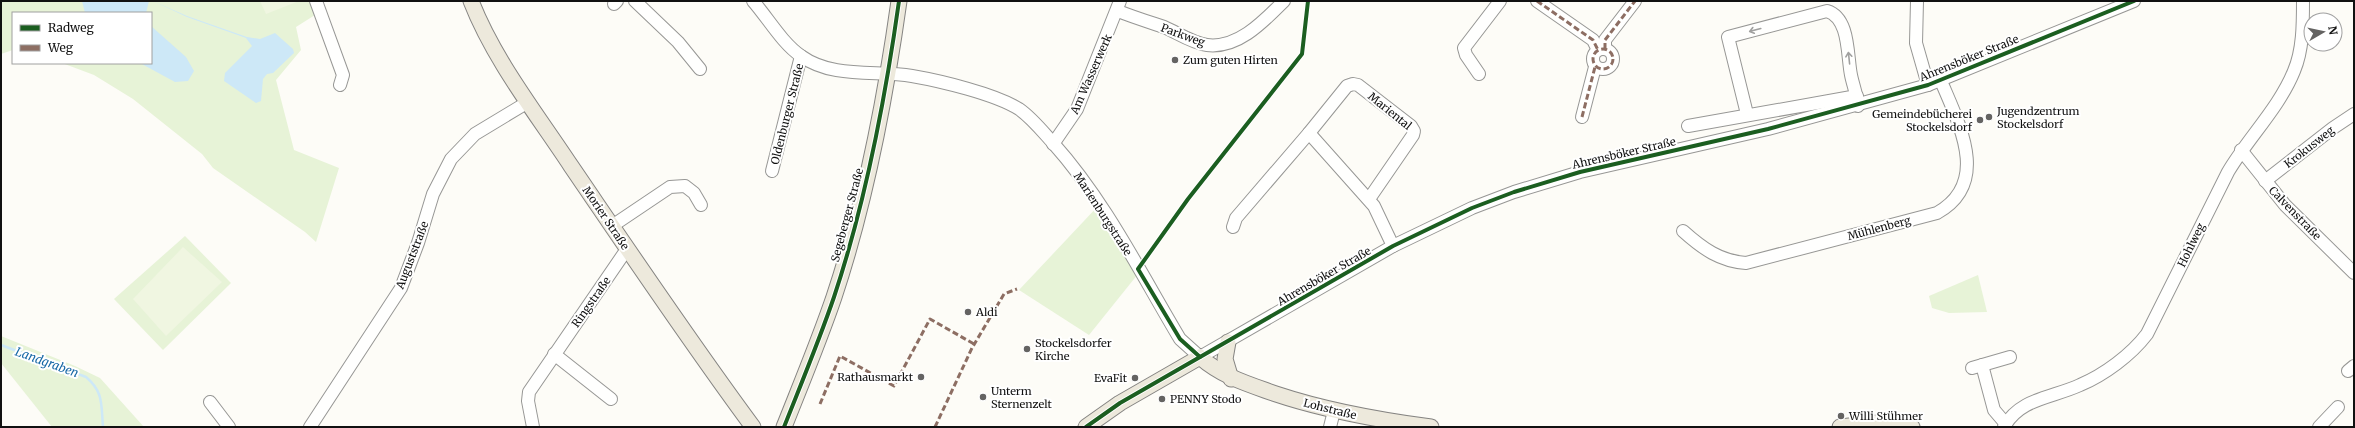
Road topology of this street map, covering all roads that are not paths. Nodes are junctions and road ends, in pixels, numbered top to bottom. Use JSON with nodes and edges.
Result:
{"nodes":[{"id":1,"x":316,"y":1,"type":"edge"},
{"id":2,"x":471,"y":1,"type":"edge"},
{"id":3,"x":635,"y":1,"type":"edge"},
{"id":4,"x":753,"y":1,"type":"edge"},
{"id":5,"x":899,"y":1,"type":"edge"},
{"id":6,"x":1284,"y":1,"type":"edge"},
{"id":7,"x":1500,"y":1,"type":"edge"},
{"id":8,"x":1537,"y":1,"type":"edge"},
{"id":9,"x":1635,"y":1,"type":"edge"},
{"id":10,"x":1917,"y":1,"type":"edge"},
{"id":11,"x":2134,"y":1,"type":"edge"},
{"id":12,"x":2302,"y":1,"type":"edge"},
{"id":13,"x":1119,"y":6,"type":"edge"},
{"id":14,"x":1602,"y":49,"type":"junction"},
{"id":15,"x":801,"y":56,"type":"junction"},
{"id":16,"x":1595,"y":66,"type":"junction"},
{"id":17,"x":700,"y":69,"type":"dead end"},
{"id":18,"x":889,"y":74,"type":"junction"},
{"id":19,"x":1479,"y":74,"type":"dead end"},
{"id":20,"x":1941,"y":81,"type":"junction"},
{"id":21,"x":340,"y":85,"type":"dead end"},
{"id":22,"x":1928,"y":85,"type":"junction"},
{"id":23,"x":1858,"y":101,"type":"junction"},
{"id":24,"x":528,"y":102,"type":"junction"},
{"id":25,"x":1747,"y":114,"type":"junction"},
{"id":26,"x":2354,"y":114,"type":"edge"},
{"id":27,"x":1582,"y":117,"type":"dead end"},
{"id":28,"x":1688,"y":126,"type":"dead end"},
{"id":29,"x":1308,"y":133,"type":"junction"},
{"id":30,"x":1053,"y":144,"type":"junction"},
{"id":31,"x":2240,"y":150,"type":"junction"},
{"id":32,"x":772,"y":171,"type":"dead end"},
{"id":33,"x":2265,"y":181,"type":"junction"},
{"id":34,"x":1368,"y":199,"type":"junction"},
{"id":35,"x":702,"y":205,"type":"dead end"},
{"id":36,"x":612,"y":226,"type":"junction"},
{"id":37,"x":1233,"y":227,"type":"dead end"},
{"id":38,"x":1683,"y":231,"type":"dead end"},
{"id":39,"x":1393,"y":246,"type":"junction"},
{"id":40,"x":627,"y":249,"type":"junction"},
{"id":41,"x":2353,"y":270,"type":"edge"},
{"id":42,"x":1228,"y":342,"type":"junction"},
{"id":43,"x":554,"y":354,"type":"junction"},
{"id":44,"x":1200,"y":357,"type":"junction"},
{"id":45,"x":2010,"y":357,"type":"dead end"},
{"id":46,"x":1231,"y":379,"type":"junction"},
{"id":47,"x":611,"y":399,"type":"dead end"},
{"id":48,"x":210,"y":402,"type":"dead end"},
{"id":49,"x":2338,"y":407,"type":"dead end"},
{"id":50,"x":1334,"y":411,"type":"junction"},
{"id":51,"x":2005,"y":425,"type":"edge"},
{"id":52,"x":229,"y":427,"type":"edge"},
{"id":53,"x":310,"y":427,"type":"edge"},
{"id":54,"x":533,"y":427,"type":"edge"},
{"id":55,"x":753,"y":427,"type":"edge"},
{"id":56,"x":784,"y":427,"type":"edge"},
{"id":57,"x":1086,"y":427,"type":"edge"},
{"id":58,"x":1330,"y":427,"type":"edge"},
{"id":59,"x":1431,"y":427,"type":"edge"},
{"id":60,"x":1840,"y":427,"type":"edge"},
{"id":61,"x":1912,"y":427,"type":"edge"},
{"id":62,"x":2319,"y":427,"type":"edge"}],
"edges":[{"from":1,"to":21,"type":"street"},
{"from":2,"to":24,"type":"main road","name":"Morier Straße"},
{"from":3,"to":17,"type":"street"},
{"from":4,"to":15,"type":"street"},
{"from":5,"to":18,"type":"main road","name":"Segeberger Straße"},
{"from":6,"to":13,"type":"street","name":"Parkweg"},
{"from":7,"to":19,"type":"street"},
{"from":8,"to":14,"type":"street"},
{"from":9,"to":14,"type":"street"},
{"from":10,"to":22,"type":"street"},
{"from":11,"to":20,"type":"street","name":"Ahrensböker Straße"},
{"from":12,"to":31,"type":"street","name":"Hohlweg"},
{"from":13,"to":30,"type":"street","name":"Am Wasserwerk"},
{"from":14,"to":16,"type":"street"},
{"from":14,"to":16,"type":"street"},
{"from":15,"to":18,"type":"street","name":"Marienburgstraße"},
{"from":15,"to":32,"type":"street","name":"Oldenburger Straße"},
{"from":16,"to":27,"type":"street"},
{"from":18,"to":30,"type":"street","name":"Marienburgstraße"},
{"from":18,"to":56,"type":"main road","name":"Segeberger Straße"},
{"from":20,"to":22,"type":"street","name":"Ahrensböker Straße"},
{"from":20,"to":38,"type":"street","name":"Mühlenberg"},
{"from":22,"to":23,"type":"street","name":"Ahrensböker Straße"},
{"from":23,"to":25,"type":"street","name":"Ahrensböker Straße"},
{"from":23,"to":25,"type":"street","one_way":true},
{"from":23,"to":39,"type":"street","name":"Ahrensböker Straße"},
{"from":24,"to":36,"type":"main road","name":"Morier Straße"},
{"from":24,"to":53,"type":"street","name":"Auguststraße"},
{"from":25,"to":28,"type":"street","name":"Ahrensböker Straße"},
{"from":26,"to":33,"type":"street","name":"Krokusweg"},
{"from":29,"to":34,"type":"street"},
{"from":29,"to":34,"type":"street","name":"Mariental"},
{"from":29,"to":37,"type":"street","name":"Mariental"},
{"from":30,"to":44,"type":"street","name":"Marienburgstraße"},
{"from":31,"to":33,"type":"street","name":"Calvenstraße"},
{"from":31,"to":51,"type":"street","name":"Hohlweg"},
{"from":33,"to":41,"type":"street","name":"Calvenstraße"},
{"from":34,"to":39,"type":"street"},
{"from":35,"to":36,"type":"street"},
{"from":36,"to":40,"type":"main road","name":"Morier Straße"},
{"from":39,"to":42,"type":"street","name":"Ahrensböker Straße"},
{"from":40,"to":43,"type":"street","name":"Ringstraße"},
{"from":40,"to":55,"type":"main road","name":"Morier Straße"},
{"from":42,"to":44,"type":"street","name":"Ahrensböker Straße"},
{"from":42,"to":46,"type":"main road"},
{"from":43,"to":47,"type":"street"},
{"from":43,"to":54,"type":"street","name":"Ringstraße"},
{"from":44,"to":46,"type":"main road","name":"Lohstraße"},
{"from":44,"to":57,"type":"main road","name":"Ahrensböker Straße"},
{"from":45,"to":51,"type":"street"},
{"from":46,"to":50,"type":"main road","name":"Lohstraße"},
{"from":48,"to":52,"type":"street"},
{"from":49,"to":62,"type":"street"},
{"from":50,"to":58,"type":"street"},
{"from":50,"to":59,"type":"main road","name":"Lohstraße"},
{"from":60,"to":61,"type":"main road"}]}
